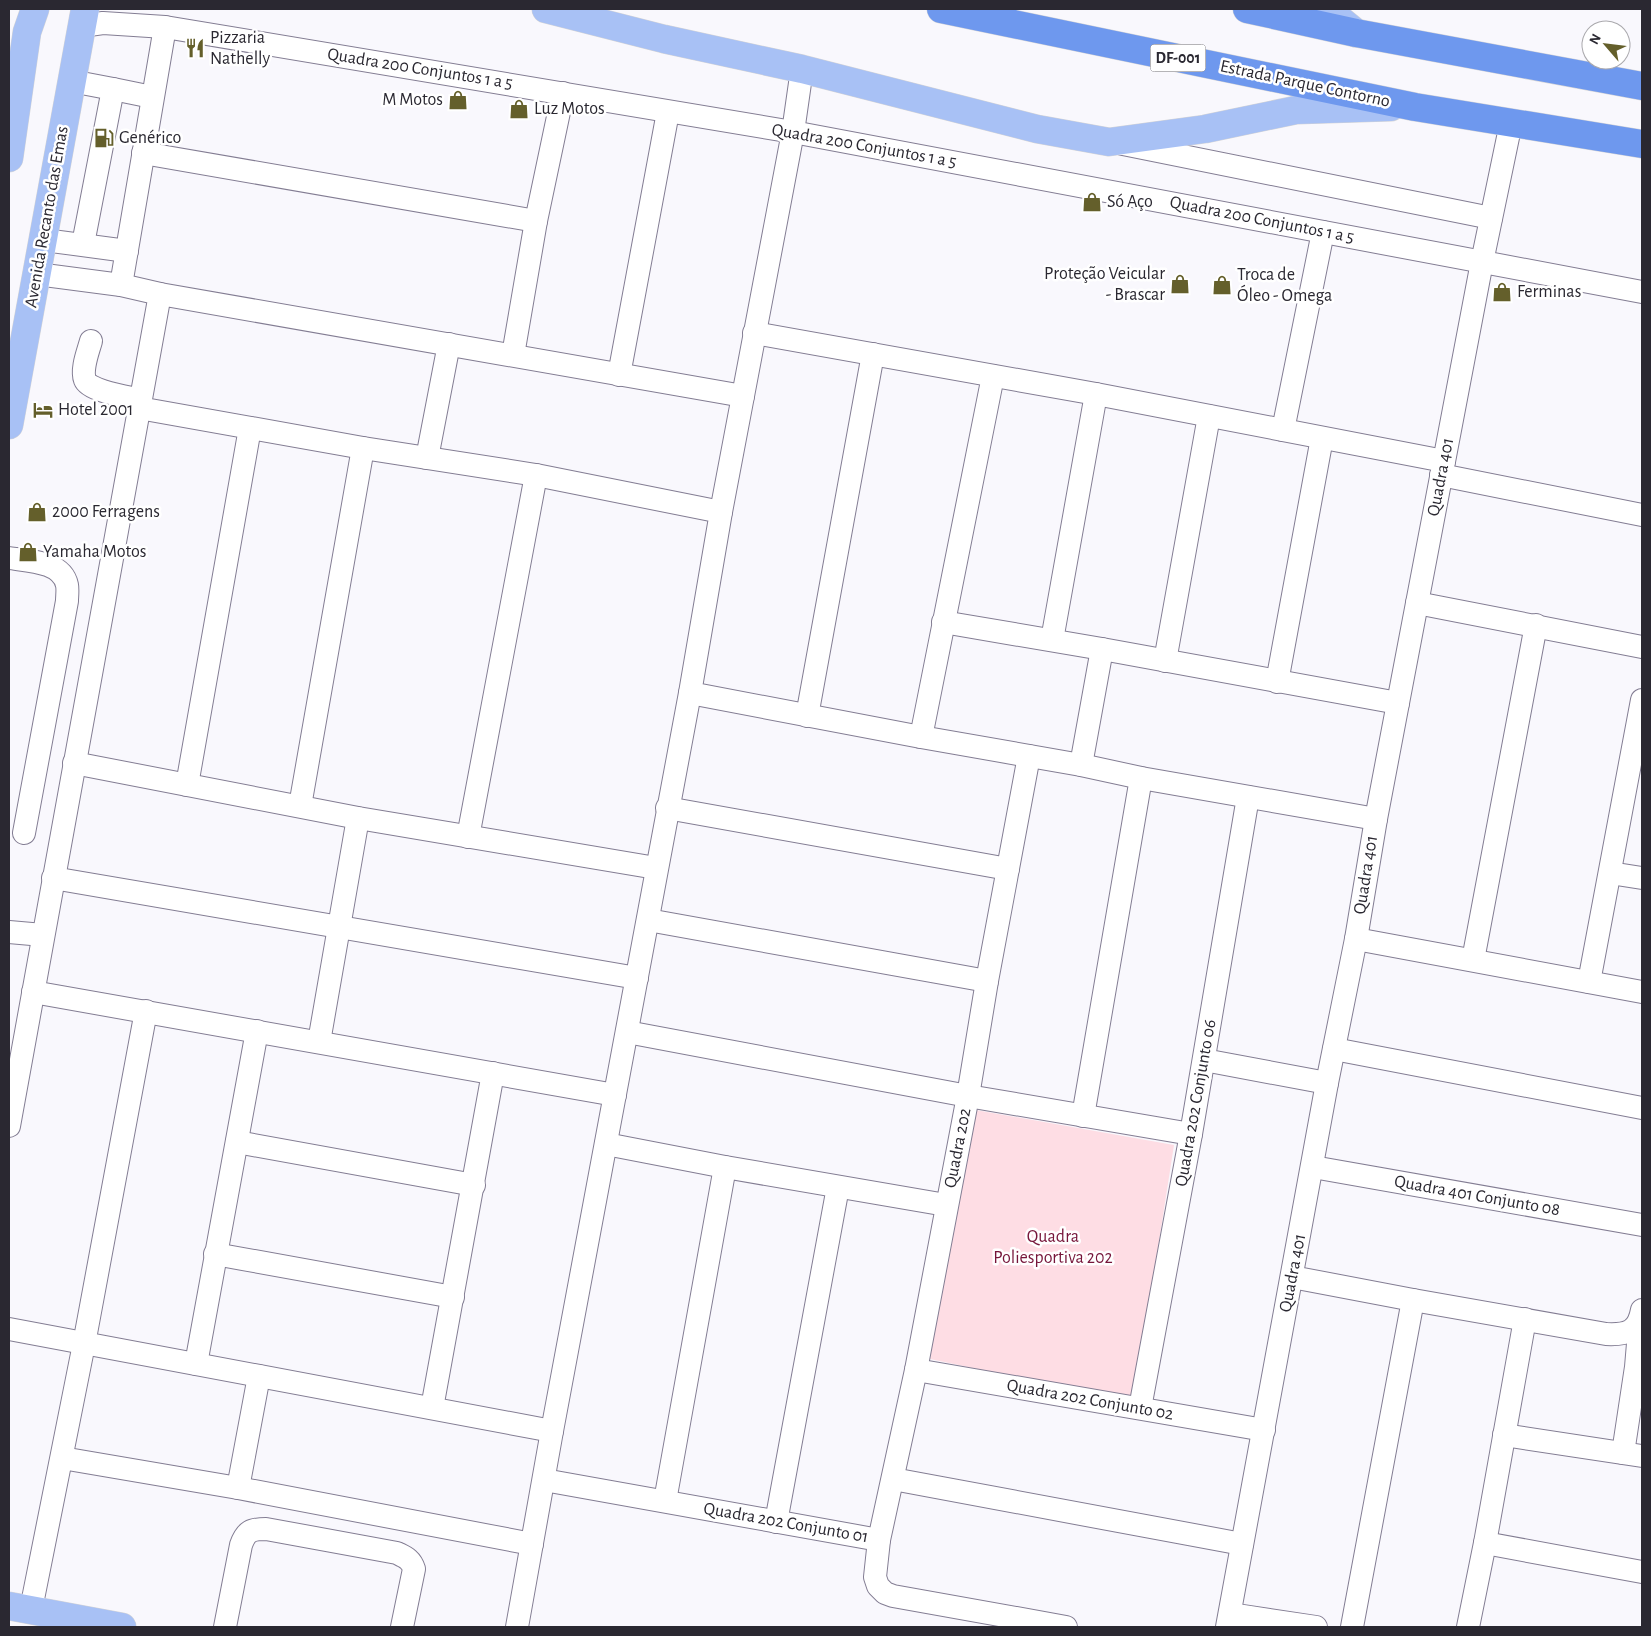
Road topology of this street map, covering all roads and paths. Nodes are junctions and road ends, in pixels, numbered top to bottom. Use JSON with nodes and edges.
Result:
{"nodes":[{"id":1,"x":127,"y":9,"type":"edge"},
{"id":2,"x":546,"y":9,"type":"edge"},
{"id":3,"x":941,"y":9,"type":"edge"},
{"id":4,"x":1247,"y":9,"type":"edge"},
{"id":5,"x":1327,"y":9,"type":"edge"},
{"id":6,"x":88,"y":15,"type":"edge"},
{"id":7,"x":29,"y":17,"type":"edge"},
{"id":8,"x":165,"y":27,"type":"junction"},
{"id":9,"x":1356,"y":33,"type":"junction"},
{"id":10,"x":802,"y":69,"type":"junction"},
{"id":11,"x":72,"y":81,"type":"junction"},
{"id":12,"x":1642,"y":86,"type":"edge"},
{"id":13,"x":113,"y":89,"type":"junction"},
{"id":14,"x":563,"y":93,"type":"junction"},
{"id":15,"x":152,"y":97,"type":"junction"},
{"id":16,"x":1415,"y":107,"type":"junction"},
{"id":17,"x":668,"y":112,"type":"junction"},
{"id":18,"x":1511,"y":123,"type":"junction"},
{"id":19,"x":793,"y":132,"type":"junction"},
{"id":20,"x":1109,"y":142,"type":"junction"},
{"id":21,"x":1642,"y":144,"type":"edge"},
{"id":22,"x":9,"y":154,"type":"edge"},
{"id":23,"x":143,"y":154,"type":"junction"},
{"id":24,"x":1491,"y":218,"type":"junction"},
{"id":25,"x":536,"y":221,"type":"junction"},
{"id":26,"x":1323,"y":232,"type":"junction"},
{"id":27,"x":44,"y":240,"type":"junction"},
{"id":28,"x":83,"y":244,"type":"junction"},
{"id":29,"x":127,"y":250,"type":"junction"},
{"id":30,"x":1482,"y":262,"type":"junction"},
{"id":31,"x":37,"y":274,"type":"junction"},
{"id":32,"x":121,"y":286,"type":"junction"},
{"id":33,"x":1642,"y":292,"type":"edge"},
{"id":34,"x":160,"y":294,"type":"junction"},
{"id":35,"x":30,"y":307,"type":"junction"},
{"id":36,"x":9,"y":327,"type":"edge"},
{"id":37,"x":754,"y":333,"type":"junction"},
{"id":38,"x":91,"y":341,"type":"dead end"},
{"id":39,"x":449,"y":344,"type":"junction"},
{"id":40,"x":873,"y":354,"type":"junction"},
{"id":41,"x":513,"y":355,"type":"junction"},
{"id":42,"x":619,"y":374,"type":"junction"},
{"id":43,"x":993,"y":376,"type":"junction"},
{"id":44,"x":1096,"y":394,"type":"junction"},
{"id":45,"x":743,"y":396,"type":"junction"},
{"id":46,"x":140,"y":404,"type":"junction"},
{"id":47,"x":1209,"y":416,"type":"junction"},
{"id":48,"x":9,"y":425,"type":"edge"},
{"id":49,"x":250,"y":428,"type":"junction"},
{"id":50,"x":1283,"y":430,"type":"junction"},
{"id":51,"x":1322,"y":438,"type":"junction"},
{"id":52,"x":363,"y":448,"type":"junction"},
{"id":53,"x":428,"y":458,"type":"junction"},
{"id":54,"x":1443,"y":468,"type":"junction"},
{"id":55,"x":536,"y":475,"type":"junction"},
{"id":56,"x":721,"y":512,"type":"junction"},
{"id":57,"x":1642,"y":515,"type":"edge"},
{"id":58,"x":9,"y":558,"type":"edge"},
{"id":59,"x":1417,"y":603,"type":"junction"},
{"id":60,"x":943,"y":622,"type":"junction"},
{"id":61,"x":1536,"y":625,"type":"junction"},
{"id":62,"x":1052,"y":640,"type":"junction"},
{"id":63,"x":1642,"y":647,"type":"edge"},
{"id":64,"x":1102,"y":649,"type":"junction"},
{"id":65,"x":1165,"y":661,"type":"junction"},
{"id":66,"x":1277,"y":682,"type":"junction"},
{"id":67,"x":690,"y":693,"type":"junction"},
{"id":68,"x":1642,"y":700,"type":"edge"},
{"id":69,"x":1398,"y":703,"type":"junction"},
{"id":70,"x":808,"y":716,"type":"junction"},
{"id":71,"x":922,"y":737,"type":"junction"},
{"id":72,"x":1029,"y":756,"type":"junction"},
{"id":73,"x":74,"y":763,"type":"junction"},
{"id":74,"x":1081,"y":765,"type":"junction"},
{"id":75,"x":1140,"y":778,"type":"junction"},
{"id":76,"x":187,"y":785,"type":"junction"},
{"id":77,"x":1248,"y":797,"type":"junction"},
{"id":78,"x":300,"y":806,"type":"junction"},
{"id":79,"x":667,"y":808,"type":"junction"},
{"id":80,"x":358,"y":818,"type":"junction"},
{"id":81,"x":1376,"y":819,"type":"junction"},
{"id":82,"x":16,"y":832,"type":"edge"},
{"id":83,"x":468,"y":837,"type":"junction"},
{"id":84,"x":59,"y":841,"type":"junction"},
{"id":85,"x":656,"y":868,"type":"junction"},
{"id":86,"x":1008,"y":869,"type":"junction"},
{"id":87,"x":1610,"y":873,"type":"junction"},
{"id":88,"x":53,"y":878,"type":"junction"},
{"id":89,"x":1642,"y":878,"type":"edge"},
{"id":90,"x":648,"y":920,"type":"junction"},
{"id":91,"x":338,"y":926,"type":"junction"},
{"id":92,"x":9,"y":932,"type":"edge"},
{"id":93,"x":43,"y":934,"type":"junction"},
{"id":94,"x":1356,"y":939,"type":"junction"},
{"id":95,"x":1473,"y":960,"type":"junction"},
{"id":96,"x":637,"y":978,"type":"junction"},
{"id":97,"x":987,"y":981,"type":"junction"},
{"id":98,"x":1589,"y":982,"type":"junction"},
{"id":99,"x":32,"y":992,"type":"junction"},
{"id":100,"x":1642,"y":992,"type":"edge"},
{"id":101,"x":146,"y":1011,"type":"junction"},
{"id":102,"x":18,"y":1018,"type":"edge"},
{"id":103,"x":257,"y":1031,"type":"junction"},
{"id":104,"x":627,"y":1032,"type":"junction"},
{"id":105,"x":319,"y":1042,"type":"junction"},
{"id":106,"x":1334,"y":1049,"type":"junction"},
{"id":107,"x":1204,"y":1060,"type":"junction"},
{"id":108,"x":493,"y":1073,"type":"junction"},
{"id":109,"x":1327,"y":1083,"type":"junction"},
{"id":110,"x":615,"y":1094,"type":"junction"},
{"id":111,"x":968,"y":1096,"type":"junction"},
{"id":112,"x":1642,"y":1108,"type":"edge"},
{"id":113,"x":1083,"y":1116,"type":"junction"},
{"id":114,"x":9,"y":1126,"type":"edge"},
{"id":115,"x":1191,"y":1134,"type":"junction"},
{"id":116,"x":238,"y":1142,"type":"junction"},
{"id":117,"x":606,"y":1144,"type":"junction"},
{"id":118,"x":725,"y":1167,"type":"junction"},
{"id":119,"x":1313,"y":1167,"type":"junction"},
{"id":120,"x":474,"y":1186,"type":"junction"},
{"id":121,"x":838,"y":1187,"type":"junction"},
{"id":122,"x":946,"y":1205,"type":"junction"},
{"id":123,"x":1642,"y":1225,"type":"edge"},
{"id":124,"x":216,"y":1254,"type":"junction"},
{"id":125,"x":1292,"y":1277,"type":"junction"},
{"id":126,"x":453,"y":1297,"type":"junction"},
{"id":127,"x":1413,"y":1300,"type":"junction"},
{"id":128,"x":1641,"y":1315,"type":"edge"},
{"id":129,"x":1525,"y":1319,"type":"junction"},
{"id":130,"x":9,"y":1330,"type":"edge"},
{"id":131,"x":84,"y":1344,"type":"junction"},
{"id":132,"x":196,"y":1364,"type":"junction"},
{"id":133,"x":916,"y":1370,"type":"junction"},
{"id":134,"x":259,"y":1376,"type":"junction"},
{"id":135,"x":432,"y":1408,"type":"junction"},
{"id":136,"x":1140,"y":1408,"type":"junction"},
{"id":137,"x":1264,"y":1430,"type":"junction"},
{"id":138,"x":552,"y":1431,"type":"junction"},
{"id":139,"x":1504,"y":1435,"type":"junction"},
{"id":140,"x":1633,"y":1454,"type":"edge"},
{"id":141,"x":62,"y":1458,"type":"junction"},
{"id":142,"x":893,"y":1479,"type":"junction"},
{"id":143,"x":544,"y":1480,"type":"junction"},
{"id":144,"x":238,"y":1488,"type":"junction"},
{"id":145,"x":665,"y":1502,"type":"junction"},
{"id":146,"x":776,"y":1522,"type":"junction"},
{"id":147,"x":879,"y":1540,"type":"junction"},
{"id":148,"x":1485,"y":1543,"type":"junction"},
{"id":149,"x":532,"y":1544,"type":"junction"},
{"id":150,"x":1242,"y":1544,"type":"junction"},
{"id":151,"x":1642,"y":1572,"type":"edge"},
{"id":152,"x":20,"y":1608,"type":"edge"},
{"id":153,"x":1229,"y":1620,"type":"edge"},
{"id":154,"x":122,"y":1627,"type":"edge"},
{"id":155,"x":225,"y":1627,"type":"edge"},
{"id":156,"x":402,"y":1627,"type":"edge"},
{"id":157,"x":517,"y":1627,"type":"edge"},
{"id":158,"x":1066,"y":1627,"type":"edge"},
{"id":159,"x":1316,"y":1627,"type":"edge"},
{"id":160,"x":1352,"y":1627,"type":"edge"},
{"id":161,"x":1468,"y":1627,"type":"edge"}],
"edges":[{"from":1,"to":8,"type":"street"},
{"from":2,"to":10,"type":"main road"},
{"from":3,"to":16,"type":"highway","name":"Estrada Parque Contorno","number":"DF-001"},
{"from":4,"to":9,"type":"highway"},
{"from":5,"to":9,"type":"main road"},
{"from":6,"to":8,"type":"street","name":"Quadra 200 Conjuntos 1 a 5"},
{"from":6,"to":11,"type":"main road","name":"Avenida Recanto das Emas"},
{"from":7,"to":22,"type":"main road"},
{"from":8,"to":14,"type":"street","name":"Quadra 200 Conjuntos 1 a 5"},
{"from":8,"to":15,"type":"street"},
{"from":9,"to":12,"type":"highway"},
{"from":10,"to":19,"type":"street"},
{"from":10,"to":20,"type":"main road"},
{"from":11,"to":13,"type":"street"},
{"from":11,"to":27,"type":"main road","name":"Avenida Recanto das Emas"},
{"from":13,"to":15,"type":"street"},
{"from":13,"to":28,"type":"street"},
{"from":14,"to":17,"type":"street","name":"Quadra 200 Conjuntos 1 a 5"},
{"from":14,"to":25,"type":"street"},
{"from":15,"to":23,"type":"street"},
{"from":16,"to":18,"type":"highway","name":"Estrada Parque Contorno","number":"DF-001"},
{"from":16,"to":20,"type":"main road"},
{"from":17,"to":19,"type":"street","name":"Quadra 200 Conjuntos 1 a 5"},
{"from":17,"to":42,"type":"street"},
{"from":18,"to":21,"type":"highway","name":"Estrada Parque Contorno","number":"DF-001"},
{"from":18,"to":24,"type":"street","name":"Quadra 401"},
{"from":19,"to":26,"type":"street","name":"Quadra 200 Conjuntos 1 a 5"},
{"from":19,"to":37,"type":"street"},
{"from":20,"to":24,"type":"street"},
{"from":23,"to":25,"type":"street"},
{"from":23,"to":29,"type":"street"},
{"from":24,"to":30,"type":"street","name":"Quadra 401"},
{"from":25,"to":41,"type":"street"},
{"from":26,"to":30,"type":"street","name":"Quadra 200 Conjuntos 1 a 5"},
{"from":26,"to":50,"type":"street"},
{"from":27,"to":28,"type":"street"},
{"from":27,"to":31,"type":"main road","name":"Avenida Recanto das Emas"},
{"from":28,"to":29,"type":"street"},
{"from":29,"to":32,"type":"street"},
{"from":30,"to":33,"type":"street","name":"Quadra 200 Conjuntos 1 a 5"},
{"from":30,"to":54,"type":"street","name":"Quadra 401"},
{"from":31,"to":32,"type":"street"},
{"from":31,"to":35,"type":"main road","name":"Avenida Recanto das Emas"},
{"from":32,"to":34,"type":"street"},
{"from":34,"to":39,"type":"street"},
{"from":34,"to":46,"type":"street"},
{"from":35,"to":36,"type":"main road"},
{"from":35,"to":48,"type":"main road","name":"Avenida Recanto das Emas"},
{"from":37,"to":40,"type":"street"},
{"from":37,"to":45,"type":"street"},
{"from":38,"to":46,"type":"street"},
{"from":39,"to":41,"type":"street"},
{"from":39,"to":53,"type":"street"},
{"from":40,"to":43,"type":"street"},
{"from":40,"to":70,"type":"street"},
{"from":41,"to":42,"type":"street"},
{"from":42,"to":45,"type":"street"},
{"from":43,"to":44,"type":"street"},
{"from":43,"to":60,"type":"street"},
{"from":44,"to":47,"type":"street"},
{"from":44,"to":62,"type":"street"},
{"from":45,"to":56,"type":"street"},
{"from":46,"to":49,"type":"street"},
{"from":46,"to":73,"type":"street"},
{"from":47,"to":50,"type":"street"},
{"from":47,"to":65,"type":"street"},
{"from":49,"to":52,"type":"street"},
{"from":49,"to":76,"type":"street"},
{"from":50,"to":51,"type":"street"},
{"from":51,"to":54,"type":"street"},
{"from":51,"to":66,"type":"street"},
{"from":52,"to":53,"type":"street"},
{"from":52,"to":78,"type":"street"},
{"from":53,"to":55,"type":"street"},
{"from":54,"to":57,"type":"street"},
{"from":54,"to":59,"type":"street","name":"Quadra 401"},
{"from":55,"to":56,"type":"street"},
{"from":55,"to":83,"type":"street"},
{"from":56,"to":67,"type":"street"},
{"from":58,"to":82,"type":"street"},
{"from":59,"to":61,"type":"street"},
{"from":59,"to":69,"type":"street","name":"Quadra 401"},
{"from":60,"to":62,"type":"street"},
{"from":60,"to":71,"type":"street"},
{"from":61,"to":63,"type":"street"},
{"from":61,"to":95,"type":"street"},
{"from":62,"to":64,"type":"street"},
{"from":64,"to":65,"type":"street"},
{"from":64,"to":74,"type":"street"},
{"from":65,"to":66,"type":"street"},
{"from":66,"to":69,"type":"street"},
{"from":67,"to":70,"type":"street"},
{"from":67,"to":79,"type":"street"},
{"from":68,"to":87,"type":"street"},
{"from":69,"to":81,"type":"street","name":"Quadra 401"},
{"from":70,"to":71,"type":"street"},
{"from":71,"to":72,"type":"street"},
{"from":72,"to":74,"type":"street"},
{"from":72,"to":86,"type":"street","name":"Quadra 202"},
{"from":73,"to":76,"type":"street"},
{"from":73,"to":84,"type":"street"},
{"from":74,"to":75,"type":"street"},
{"from":75,"to":77,"type":"street"},
{"from":75,"to":113,"type":"street"},
{"from":76,"to":78,"type":"street"},
{"from":77,"to":81,"type":"street"},
{"from":77,"to":107,"type":"street","name":"Quadra 202 Conjunto 06"},
{"from":78,"to":80,"type":"street"},
{"from":79,"to":85,"type":"street"},
{"from":79,"to":86,"type":"street"},
{"from":80,"to":83,"type":"street"},
{"from":80,"to":91,"type":"street"},
{"from":81,"to":94,"type":"street","name":"Quadra 401"},
{"from":82,"to":84,"type":"street"},
{"from":83,"to":85,"type":"street"},
{"from":84,"to":88,"type":"street"},
{"from":85,"to":90,"type":"street"},
{"from":86,"to":97,"type":"street","name":"Quadra 202"},
{"from":87,"to":89,"type":"street"},
{"from":87,"to":98,"type":"street"},
{"from":88,"to":91,"type":"street"},
{"from":88,"to":93,"type":"street"},
{"from":90,"to":96,"type":"street"},
{"from":90,"to":97,"type":"street"},
{"from":91,"to":96,"type":"street"},
{"from":91,"to":105,"type":"street"},
{"from":92,"to":93,"type":"street"},
{"from":93,"to":99,"type":"street"},
{"from":94,"to":95,"type":"street"},
{"from":94,"to":106,"type":"street","name":"Quadra 401"},
{"from":95,"to":98,"type":"street"},
{"from":96,"to":104,"type":"street"},
{"from":97,"to":111,"type":"street","name":"Quadra 202"},
{"from":98,"to":100,"type":"street"},
{"from":99,"to":101,"type":"street"},
{"from":99,"to":102,"type":"street"},
{"from":101,"to":103,"type":"street"},
{"from":101,"to":131,"type":"street"},
{"from":102,"to":114,"type":"street"},
{"from":103,"to":105,"type":"street"},
{"from":103,"to":116,"type":"street"},
{"from":104,"to":110,"type":"street"},
{"from":104,"to":111,"type":"street"},
{"from":105,"to":108,"type":"street"},
{"from":106,"to":109,"type":"street","name":"Quadra 401"},
{"from":106,"to":112,"type":"street"},
{"from":107,"to":109,"type":"street"},
{"from":107,"to":115,"type":"street","name":"Quadra 202 Conjunto 06"},
{"from":108,"to":110,"type":"street"},
{"from":108,"to":120,"type":"street"},
{"from":109,"to":119,"type":"street","name":"Quadra 401"},
{"from":110,"to":117,"type":"street"},
{"from":111,"to":113,"type":"street"},
{"from":111,"to":122,"type":"street","name":"Quadra 202"},
{"from":113,"to":115,"type":"street"},
{"from":115,"to":136,"type":"street","name":"Quadra 202 Conjunto 06"},
{"from":116,"to":120,"type":"street"},
{"from":116,"to":124,"type":"street"},
{"from":117,"to":118,"type":"street"},
{"from":117,"to":138,"type":"street"},
{"from":118,"to":121,"type":"street"},
{"from":118,"to":145,"type":"street"},
{"from":119,"to":123,"type":"street","name":"Quadra 401 Conjunto 08"},
{"from":119,"to":125,"type":"street","name":"Quadra 401"},
{"from":120,"to":126,"type":"street"},
{"from":121,"to":122,"type":"street"},
{"from":121,"to":146,"type":"street"},
{"from":122,"to":133,"type":"street","name":"Quadra 202"},
{"from":124,"to":126,"type":"street"},
{"from":124,"to":132,"type":"street"},
{"from":125,"to":127,"type":"street"},
{"from":125,"to":137,"type":"street","name":"Quadra 401"},
{"from":126,"to":135,"type":"street"},
{"from":127,"to":129,"type":"street"},
{"from":127,"to":160,"type":"street"},
{"from":128,"to":129,"type":"street"},
{"from":128,"to":140,"type":"street"},
{"from":129,"to":139,"type":"street"},
{"from":130,"to":131,"type":"street"},
{"from":131,"to":132,"type":"street"},
{"from":131,"to":141,"type":"street"},
{"from":132,"to":134,"type":"street"},
{"from":133,"to":136,"type":"street","name":"Quadra 202 Conjunto 02"},
{"from":133,"to":142,"type":"street","name":"Quadra 202"},
{"from":134,"to":135,"type":"street"},
{"from":134,"to":144,"type":"street"},
{"from":135,"to":138,"type":"street"},
{"from":136,"to":137,"type":"street","name":"Quadra 202 Conjunto 02"},
{"from":137,"to":150,"type":"street","name":"Quadra 401"},
{"from":138,"to":143,"type":"street"},
{"from":139,"to":140,"type":"street"},
{"from":139,"to":148,"type":"street"},
{"from":141,"to":144,"type":"street"},
{"from":141,"to":152,"type":"street"},
{"from":142,"to":147,"type":"street","name":"Quadra 202"},
{"from":142,"to":150,"type":"street"},
{"from":143,"to":145,"type":"street","name":"Quadra 202 Conjunto 01"},
{"from":143,"to":149,"type":"street"},
{"from":144,"to":149,"type":"street"},
{"from":145,"to":146,"type":"street","name":"Quadra 202 Conjunto 01"},
{"from":146,"to":147,"type":"street","name":"Quadra 202 Conjunto 01"},
{"from":147,"to":158,"type":"street","name":"Quadra 202 Conjunto 01"},
{"from":148,"to":151,"type":"street"},
{"from":148,"to":161,"type":"street"},
{"from":149,"to":157,"type":"street"},
{"from":150,"to":153,"type":"street","name":"Quadra 401"},
{"from":152,"to":154,"type":"main road"},
{"from":153,"to":159,"type":"street"},
{"from":155,"to":156,"type":"street"}]}
